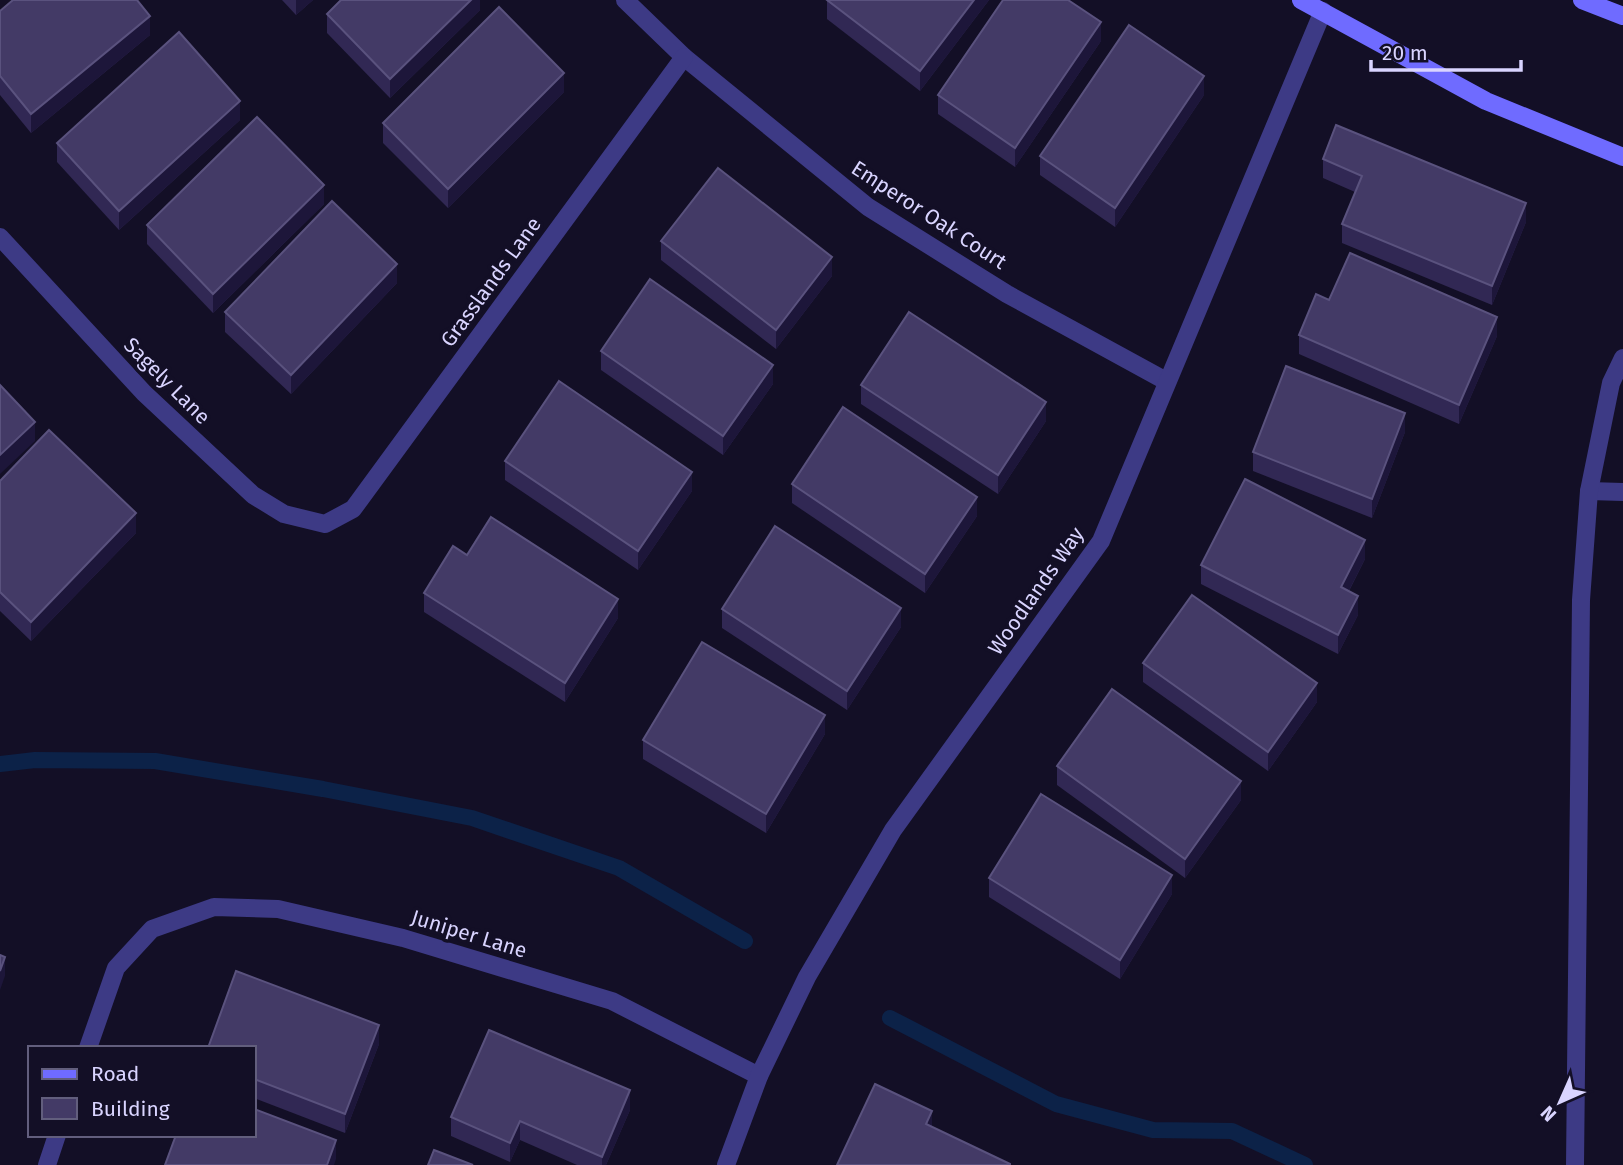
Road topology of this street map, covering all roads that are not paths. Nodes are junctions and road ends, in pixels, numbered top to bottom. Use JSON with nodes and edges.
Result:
{"nodes":[{"id":1,"x":625,"y":0,"type":"edge"},
{"id":2,"x":1301,"y":0,"type":"edge"},
{"id":3,"x":1582,"y":0,"type":"edge"},
{"id":4,"x":1323,"y":11,"type":"junction"},
{"id":5,"x":1623,"y":16,"type":"edge"},
{"id":6,"x":684,"y":57,"type":"junction"},
{"id":7,"x":1623,"y":157,"type":"edge"},
{"id":8,"x":0,"y":237,"type":"edge"},
{"id":9,"x":1623,"y":358,"type":"edge"},
{"id":10,"x":1166,"y":381,"type":"junction"},
{"id":11,"x":1590,"y":491,"type":"junction"},
{"id":12,"x":1623,"y":492,"type":"edge"},
{"id":13,"x":326,"y":524,"type":"joint"},
{"id":14,"x":89,"y":1046,"type":"edge"},
{"id":15,"x":759,"y":1076,"type":"junction"},
{"id":16,"x":56,"y":1137,"type":"edge"},
{"id":17,"x":47,"y":1165,"type":"edge"},
{"id":18,"x":726,"y":1165,"type":"edge"},
{"id":19,"x":1575,"y":1165,"type":"edge"}],
"edges":[{"from":1,"to":6,"type":"street","name":"Emperor Oak Court"},
{"from":2,"to":4,"type":"main road"},
{"from":3,"to":5,"type":"main road"},
{"from":4,"to":7,"type":"main road"},
{"from":4,"to":10,"type":"street","name":"Woodlands Way"},
{"from":6,"to":10,"type":"street","name":"Emperor Oak Court"},
{"from":6,"to":13,"type":"street","name":"Grasslands Lane"},
{"from":8,"to":13,"type":"street","name":"Sagely Lane"},
{"from":9,"to":11,"type":"street"},
{"from":10,"to":15,"type":"street","name":"Woodlands Way"},
{"from":11,"to":12,"type":"street"},
{"from":11,"to":19,"type":"street"},
{"from":14,"to":15,"type":"street","name":"Juniper Lane"},
{"from":15,"to":18,"type":"street","name":"Woodlands Way"},
{"from":16,"to":17,"type":"street"}]}
